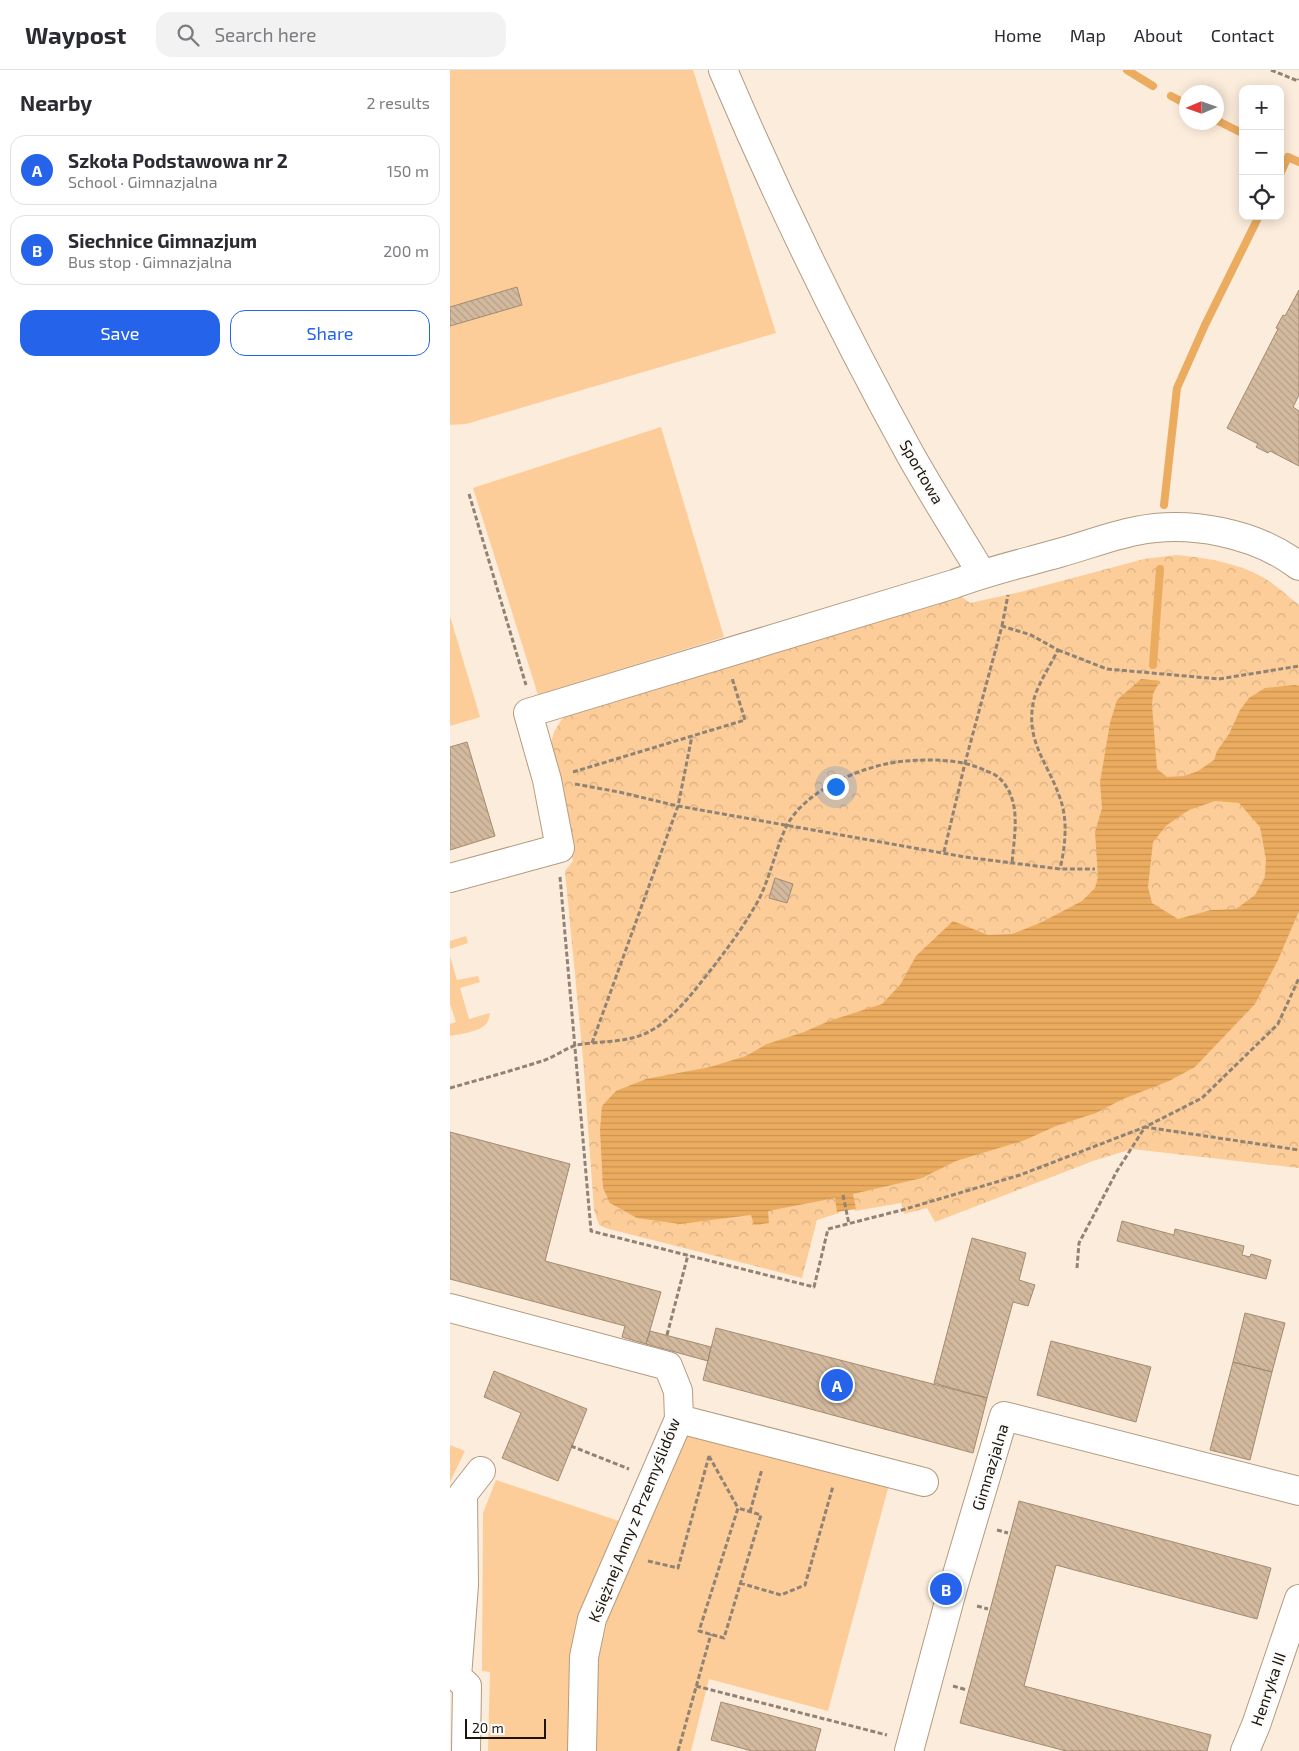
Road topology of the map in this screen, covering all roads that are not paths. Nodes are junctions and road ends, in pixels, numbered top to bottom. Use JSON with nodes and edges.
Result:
{"nodes":[{"id":1,"x":723,"y":70,"type":"edge"},
{"id":2,"x":1299,"y":566,"type":"edge"},
{"id":3,"x":982,"y":574,"type":"junction"},
{"id":4,"x":450,"y":878,"type":"edge"},
{"id":5,"x":450,"y":1308,"type":"edge"},
{"id":6,"x":679,"y":1419,"type":"junction"},
{"id":7,"x":481,"y":1471,"type":"dead end"},
{"id":8,"x":924,"y":1482,"type":"dead end"},
{"id":9,"x":1299,"y":1491,"type":"edge"},
{"id":10,"x":1299,"y":1599,"type":"edge"},
{"id":11,"x":454,"y":1663,"type":"edge"},
{"id":12,"x":906,"y":1748,"type":"edge"},
{"id":13,"x":466,"y":1751,"type":"edge"},
{"id":14,"x":582,"y":1751,"type":"edge"},
{"id":15,"x":1245,"y":1751,"type":"edge"}],
"edges":[{"from":1,"to":3,"type":"street","name":"Sportowa"},
{"from":2,"to":3,"type":"street"},
{"from":3,"to":4,"type":"street"},
{"from":5,"to":6,"type":"street","name":"Księżnej Anny z Przemyślidów"},
{"from":6,"to":8,"type":"street"},
{"from":6,"to":14,"type":"street","name":"Księżnej Anny z Przemyślidów"},
{"from":7,"to":11,"type":"street"},
{"from":9,"to":12,"type":"street","name":"Gimnazjalna"},
{"from":10,"to":15,"type":"street","name":"Henryka III"},
{"from":11,"to":13,"type":"street"}]}
